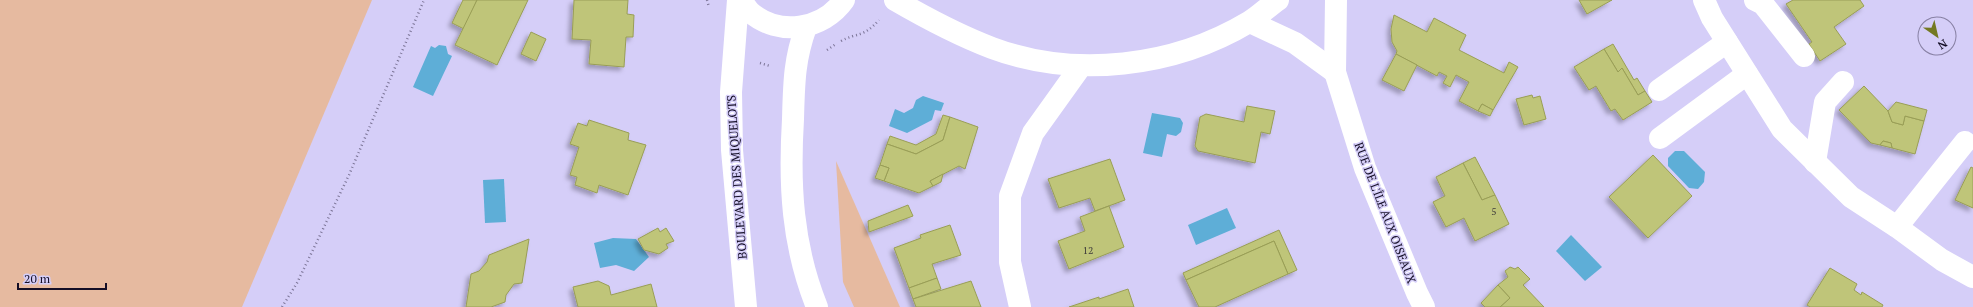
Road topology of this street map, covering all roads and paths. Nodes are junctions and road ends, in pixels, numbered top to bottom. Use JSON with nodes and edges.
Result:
{"nodes":[{"id":1,"x":424,"y":0,"type":"edge"},
{"id":2,"x":739,"y":0,"type":"edge"},
{"id":3,"x":844,"y":0,"type":"edge"},
{"id":4,"x":1278,"y":0,"type":"edge"},
{"id":5,"x":1336,"y":0,"type":"edge"},
{"id":6,"x":1755,"y":0,"type":"edge"},
{"id":7,"x":1711,"y":6,"type":"edge"},
{"id":8,"x":889,"y":8,"type":"edge"},
{"id":9,"x":1250,"y":22,"type":"junction"},
{"id":10,"x":806,"y":26,"type":"junction"},
{"id":11,"x":1727,"y":42,"type":"junction"},
{"id":12,"x":824,"y":53,"type":"dead end"},
{"id":13,"x":734,"y":56,"type":"junction"},
{"id":14,"x":1804,"y":56,"type":"dead end"},
{"id":15,"x":1081,"y":66,"type":"junction"},
{"id":16,"x":795,"y":71,"type":"junction"},
{"id":17,"x":1334,"y":72,"type":"junction"},
{"id":18,"x":1747,"y":74,"type":"junction"},
{"id":19,"x":1843,"y":82,"type":"dead end"},
{"id":20,"x":1659,"y":90,"type":"dead end"},
{"id":21,"x":1660,"y":138,"type":"dead end"},
{"id":22,"x":1965,"y":142,"type":"dead end"},
{"id":23,"x":1815,"y":162,"type":"junction"},
{"id":24,"x":1897,"y":227,"type":"junction"},
{"id":25,"x":1973,"y":276,"type":"edge"},
{"id":26,"x":282,"y":307,"type":"edge"},
{"id":27,"x":746,"y":307,"type":"edge"},
{"id":28,"x":817,"y":307,"type":"edge"},
{"id":29,"x":1020,"y":307,"type":"edge"},
{"id":30,"x":1424,"y":307,"type":"edge"}],
"edges":[{"from":1,"to":26,"type":"path"},
{"from":2,"to":10,"type":"street"},
{"from":2,"to":13,"type":"street","name":"BOULEVARD DES MIQUELOTS"},
{"from":3,"to":10,"type":"street"},
{"from":4,"to":9,"type":"street"},
{"from":5,"to":17,"type":"street","name":"RUE DE L'ÎLE AUX OISEAUX"},
{"from":6,"to":14,"type":"street"},
{"from":7,"to":11,"type":"street"},
{"from":8,"to":12,"type":"path"},
{"from":8,"to":15,"type":"street"},
{"from":9,"to":15,"type":"street"},
{"from":9,"to":17,"type":"street"},
{"from":10,"to":16,"type":"street"},
{"from":11,"to":18,"type":"street"},
{"from":11,"to":20,"type":"street"},
{"from":13,"to":16,"type":"path"},
{"from":13,"to":27,"type":"street","name":"BOULEVARD DES MIQUELOTS"},
{"from":15,"to":29,"type":"street"},
{"from":16,"to":28,"type":"street"},
{"from":17,"to":30,"type":"street","name":"RUE DE L'ÎLE AUX OISEAUX"},
{"from":18,"to":21,"type":"street"},
{"from":18,"to":23,"type":"street"},
{"from":19,"to":23,"type":"street"},
{"from":22,"to":24,"type":"street"},
{"from":23,"to":24,"type":"street"},
{"from":24,"to":25,"type":"street"}]}
